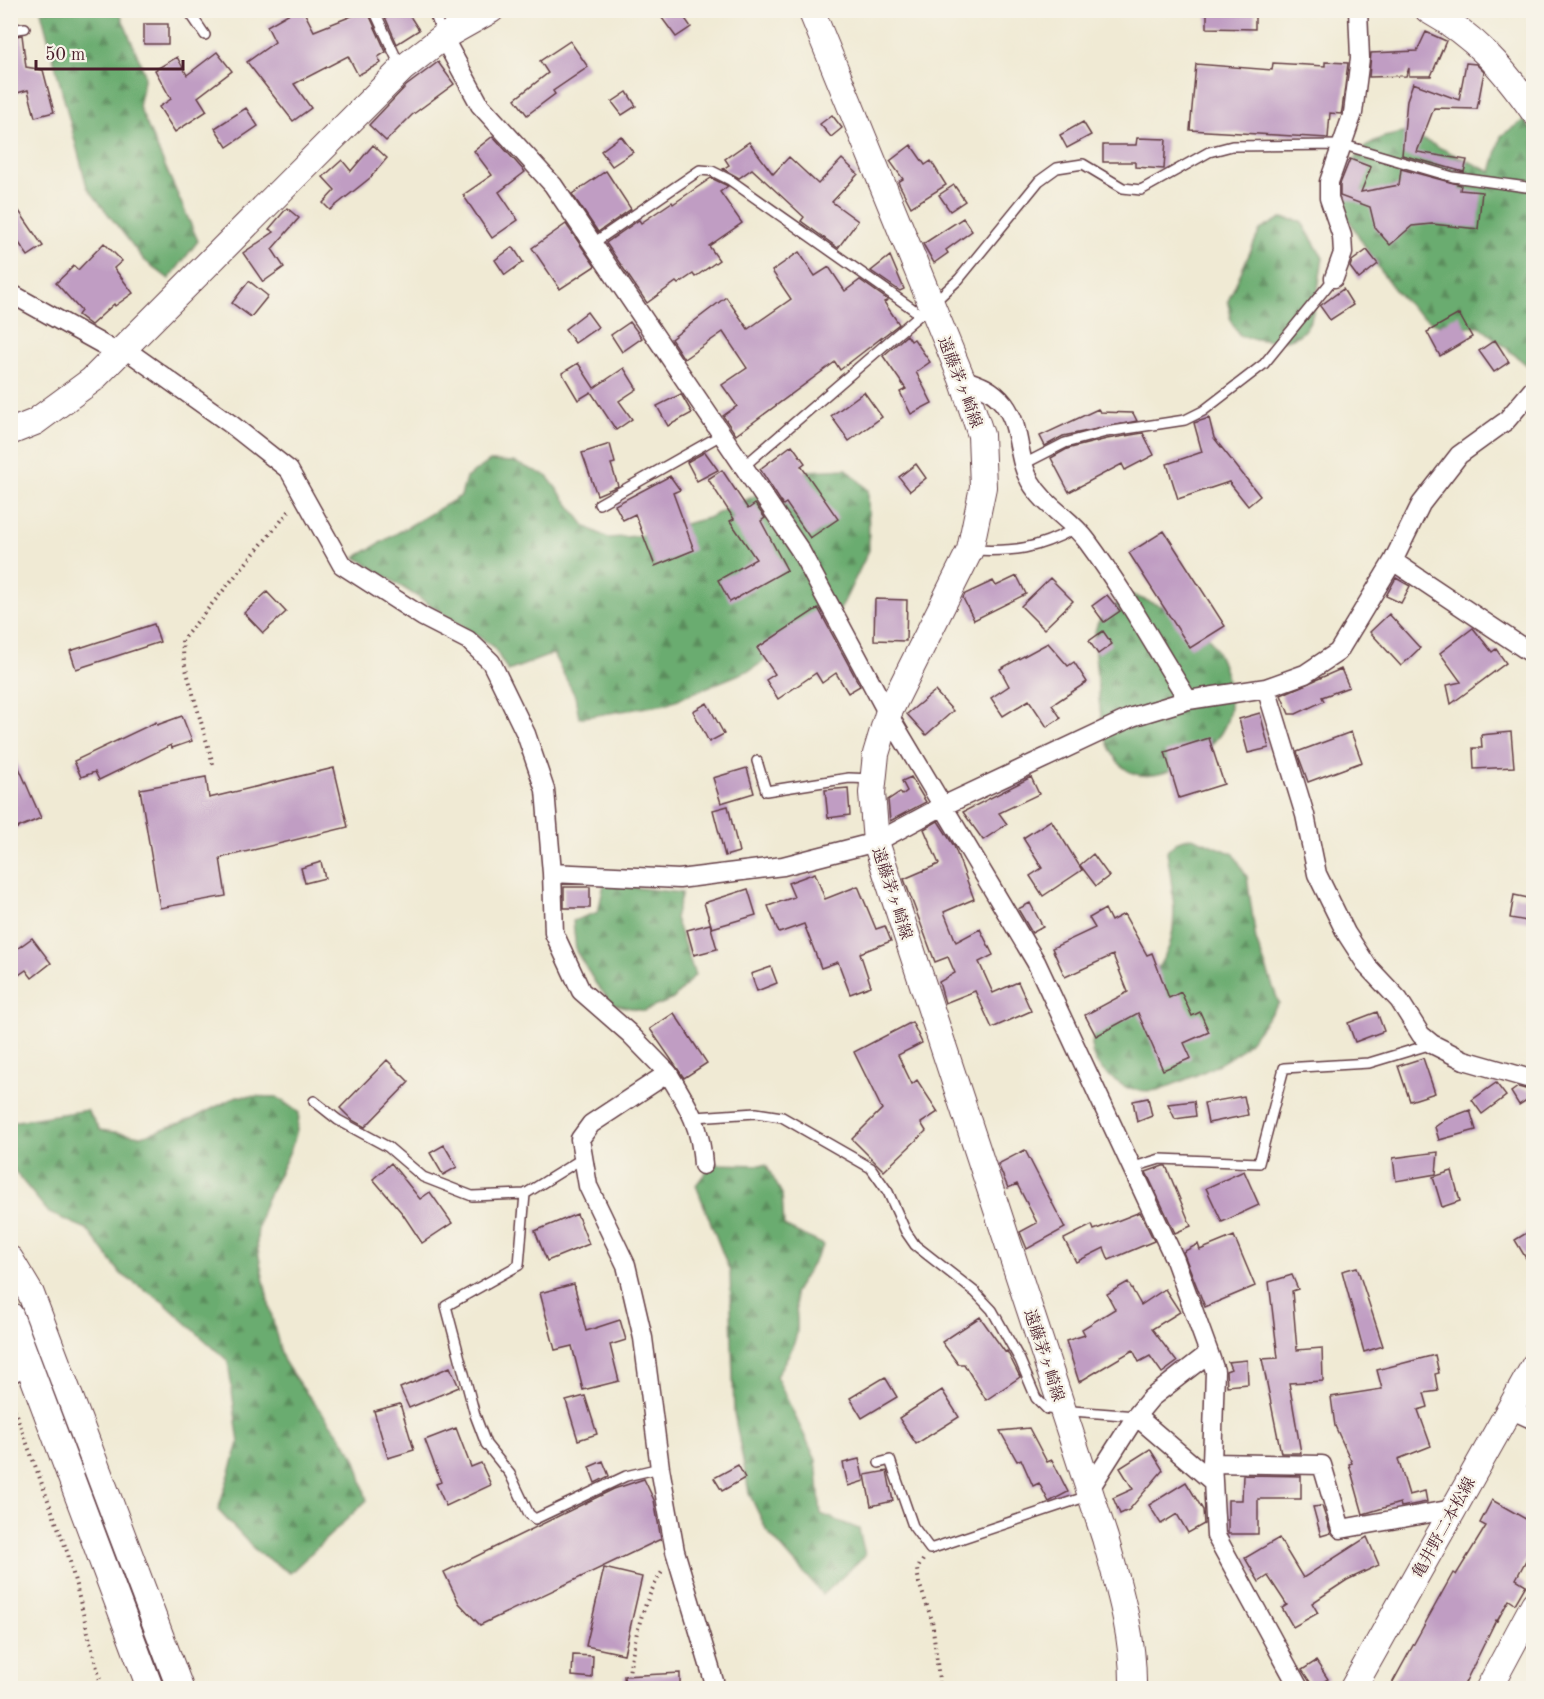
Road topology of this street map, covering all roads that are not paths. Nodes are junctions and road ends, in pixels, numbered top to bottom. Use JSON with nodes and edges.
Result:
{"nodes":[{"id":1,"x":188,"y":10,"type":"edge"},
{"id":2,"x":374,"y":10,"type":"edge"},
{"id":3,"x":433,"y":10,"type":"edge"},
{"id":4,"x":490,"y":10,"type":"edge"},
{"id":5,"x":811,"y":10,"type":"edge"},
{"id":6,"x":1358,"y":10,"type":"edge"},
{"id":7,"x":1428,"y":10,"type":"edge"},
{"id":8,"x":25,"y":28,"type":"dead end"},
{"id":9,"x":10,"y":30,"type":"edge"},
{"id":10,"x":205,"y":35,"type":"dead end"},
{"id":11,"x":443,"y":37,"type":"junction"},
{"id":12,"x":402,"y":69,"type":"junction"},
{"id":13,"x":1533,"y":112,"type":"edge"},
{"id":14,"x":1344,"y":145,"type":"junction"},
{"id":15,"x":1533,"y":188,"type":"edge"},
{"id":16,"x":592,"y":244,"type":"junction"},
{"id":17,"x":1334,"y":278,"type":"joint"},
{"id":18,"x":10,"y":293,"type":"edge"},
{"id":19,"x":926,"y":310,"type":"junction"},
{"id":20,"x":123,"y":351,"type":"junction"},
{"id":21,"x":962,"y":379,"type":"junction"},
{"id":22,"x":1533,"y":388,"type":"edge"},
{"id":23,"x":10,"y":432,"type":"edge"},
{"id":24,"x":721,"y":435,"type":"junction"},
{"id":25,"x":1024,"y":464,"type":"junction"},
{"id":26,"x":743,"y":467,"type":"junction"},
{"id":27,"x":599,"y":504,"type":"dead end"},
{"id":28,"x":1074,"y":529,"type":"junction"},
{"id":29,"x":970,"y":550,"type":"junction"},
{"id":30,"x":1393,"y":561,"type":"junction"},
{"id":31,"x":1533,"y":655,"type":"edge"},
{"id":32,"x":1266,"y":688,"type":"junction"},
{"id":33,"x":1188,"y":700,"type":"junction"},
{"id":34,"x":888,"y":714,"type":"junction"},
{"id":35,"x":757,"y":761,"type":"dead end"},
{"id":36,"x":873,"y":779,"type":"junction"},
{"id":37,"x":943,"y":806,"type":"junction"},
{"id":38,"x":876,"y":842,"type":"junction"},
{"id":39,"x":552,"y":873,"type":"junction"},
{"id":40,"x":1432,"y":1044,"type":"junction"},
{"id":41,"x":668,"y":1073,"type":"junction"},
{"id":42,"x":1533,"y":1080,"type":"edge"},
{"id":43,"x":314,"y":1101,"type":"dead end"},
{"id":44,"x":695,"y":1117,"type":"junction"},
{"id":45,"x":582,"y":1158,"type":"junction"},
{"id":46,"x":703,"y":1165,"type":"dead end"},
{"id":47,"x":1134,"y":1167,"type":"junction"},
{"id":48,"x":525,"y":1194,"type":"junction"},
{"id":49,"x":10,"y":1259,"type":"edge"},
{"id":50,"x":10,"y":1315,"type":"edge"},
{"id":51,"x":1209,"y":1353,"type":"junction"},
{"id":52,"x":1533,"y":1366,"type":"edge"},
{"id":53,"x":20,"y":1369,"type":"edge"},
{"id":54,"x":1510,"y":1409,"type":"junction"},
{"id":55,"x":1063,"y":1410,"type":"junction"},
{"id":56,"x":1136,"y":1416,"type":"junction"},
{"id":57,"x":1533,"y":1420,"type":"edge"},
{"id":58,"x":879,"y":1463,"type":"dead end"},
{"id":59,"x":1212,"y":1463,"type":"junction"},
{"id":60,"x":660,"y":1468,"type":"junction"},
{"id":61,"x":1213,"y":1482,"type":"junction"},
{"id":62,"x":1090,"y":1493,"type":"junction"},
{"id":63,"x":1453,"y":1509,"type":"junction"},
{"id":64,"x":1533,"y":1604,"type":"edge"},
{"id":65,"x":1525,"y":1640,"type":"edge"},
{"id":66,"x":150,"y":1689,"type":"edge"},
{"id":67,"x":180,"y":1689,"type":"edge"},
{"id":68,"x":716,"y":1689,"type":"edge"},
{"id":69,"x":1133,"y":1689,"type":"edge"},
{"id":70,"x":1299,"y":1689,"type":"edge"},
{"id":71,"x":1353,"y":1689,"type":"edge"},
{"id":72,"x":1489,"y":1689,"type":"edge"}],
"edges":[{"from":1,"to":10,"type":"lane"},
{"from":2,"to":12,"type":"lane"},
{"from":3,"to":11,"type":"lane"},
{"from":4,"to":11,"type":"street"},
{"from":5,"to":19,"type":"street","name":"遠藤茅ヶ崎線"},
{"from":6,"to":14,"type":"street"},
{"from":7,"to":13,"type":"street"},
{"from":8,"to":9,"type":"lane"},
{"from":11,"to":12,"type":"street"},
{"from":11,"to":16,"type":"street"},
{"from":12,"to":20,"type":"street"},
{"from":14,"to":15,"type":"lane"},
{"from":14,"to":17,"type":"street"},
{"from":14,"to":19,"type":"lane"},
{"from":16,"to":19,"type":"lane"},
{"from":16,"to":24,"type":"street"},
{"from":17,"to":25,"type":"lane"},
{"from":18,"to":20,"type":"street"},
{"from":19,"to":21,"type":"street","name":"遠藤茅ヶ崎線"},
{"from":19,"to":26,"type":"lane"},
{"from":20,"to":23,"type":"street"},
{"from":20,"to":39,"type":"street"},
{"from":21,"to":25,"type":"street"},
{"from":21,"to":29,"type":"street","name":"遠藤茅ヶ崎線"},
{"from":22,"to":30,"type":"street"},
{"from":24,"to":26,"type":"street"},
{"from":24,"to":27,"type":"lane"},
{"from":25,"to":28,"type":"street"},
{"from":26,"to":34,"type":"street"},
{"from":28,"to":29,"type":"lane"},
{"from":28,"to":33,"type":"street"},
{"from":29,"to":34,"type":"street","name":"遠藤茅ヶ崎線"},
{"from":30,"to":31,"type":"street"},
{"from":30,"to":32,"type":"street"},
{"from":32,"to":33,"type":"street"},
{"from":32,"to":40,"type":"street"},
{"from":33,"to":37,"type":"street"},
{"from":34,"to":36,"type":"street","name":"遠藤茅ヶ崎線"},
{"from":34,"to":37,"type":"street"},
{"from":35,"to":36,"type":"lane"},
{"from":36,"to":38,"type":"street","name":"遠藤茅ヶ崎線"},
{"from":37,"to":38,"type":"street"},
{"from":37,"to":47,"type":"street"},
{"from":38,"to":39,"type":"street"},
{"from":38,"to":55,"type":"street","name":"遠藤茅ヶ崎線"},
{"from":39,"to":41,"type":"street"},
{"from":40,"to":42,"type":"street"},
{"from":40,"to":47,"type":"lane"},
{"from":41,"to":44,"type":"street"},
{"from":41,"to":45,"type":"street"},
{"from":43,"to":48,"type":"lane"},
{"from":44,"to":46,"type":"street"},
{"from":44,"to":55,"type":"lane"},
{"from":45,"to":48,"type":"lane"},
{"from":45,"to":60,"type":"street"},
{"from":47,"to":51,"type":"street"},
{"from":48,"to":60,"type":"lane"},
{"from":49,"to":67,"type":"street"},
{"from":50,"to":53,"type":"street"},
{"from":51,"to":56,"type":"street"},
{"from":51,"to":59,"type":"street"},
{"from":52,"to":54,"type":"street","name":"亀井野二本松線"},
{"from":53,"to":66,"type":"street"},
{"from":54,"to":57,"type":"street"},
{"from":54,"to":63,"type":"street","name":"亀井野二本松線"},
{"from":55,"to":56,"type":"lane"},
{"from":55,"to":62,"type":"street","name":"遠藤茅ヶ崎線"},
{"from":56,"to":61,"type":"street"},
{"from":56,"to":62,"type":"street"},
{"from":58,"to":62,"type":"lane"},
{"from":59,"to":61,"type":"street"},
{"from":59,"to":63,"type":"street"},
{"from":60,"to":68,"type":"street"},
{"from":61,"to":70,"type":"street"},
{"from":62,"to":69,"type":"street","name":"遠藤茅ヶ崎線"},
{"from":63,"to":71,"type":"street","name":"亀井野二本松線"},
{"from":64,"to":65,"type":"street"},
{"from":65,"to":72,"type":"street"}]}
